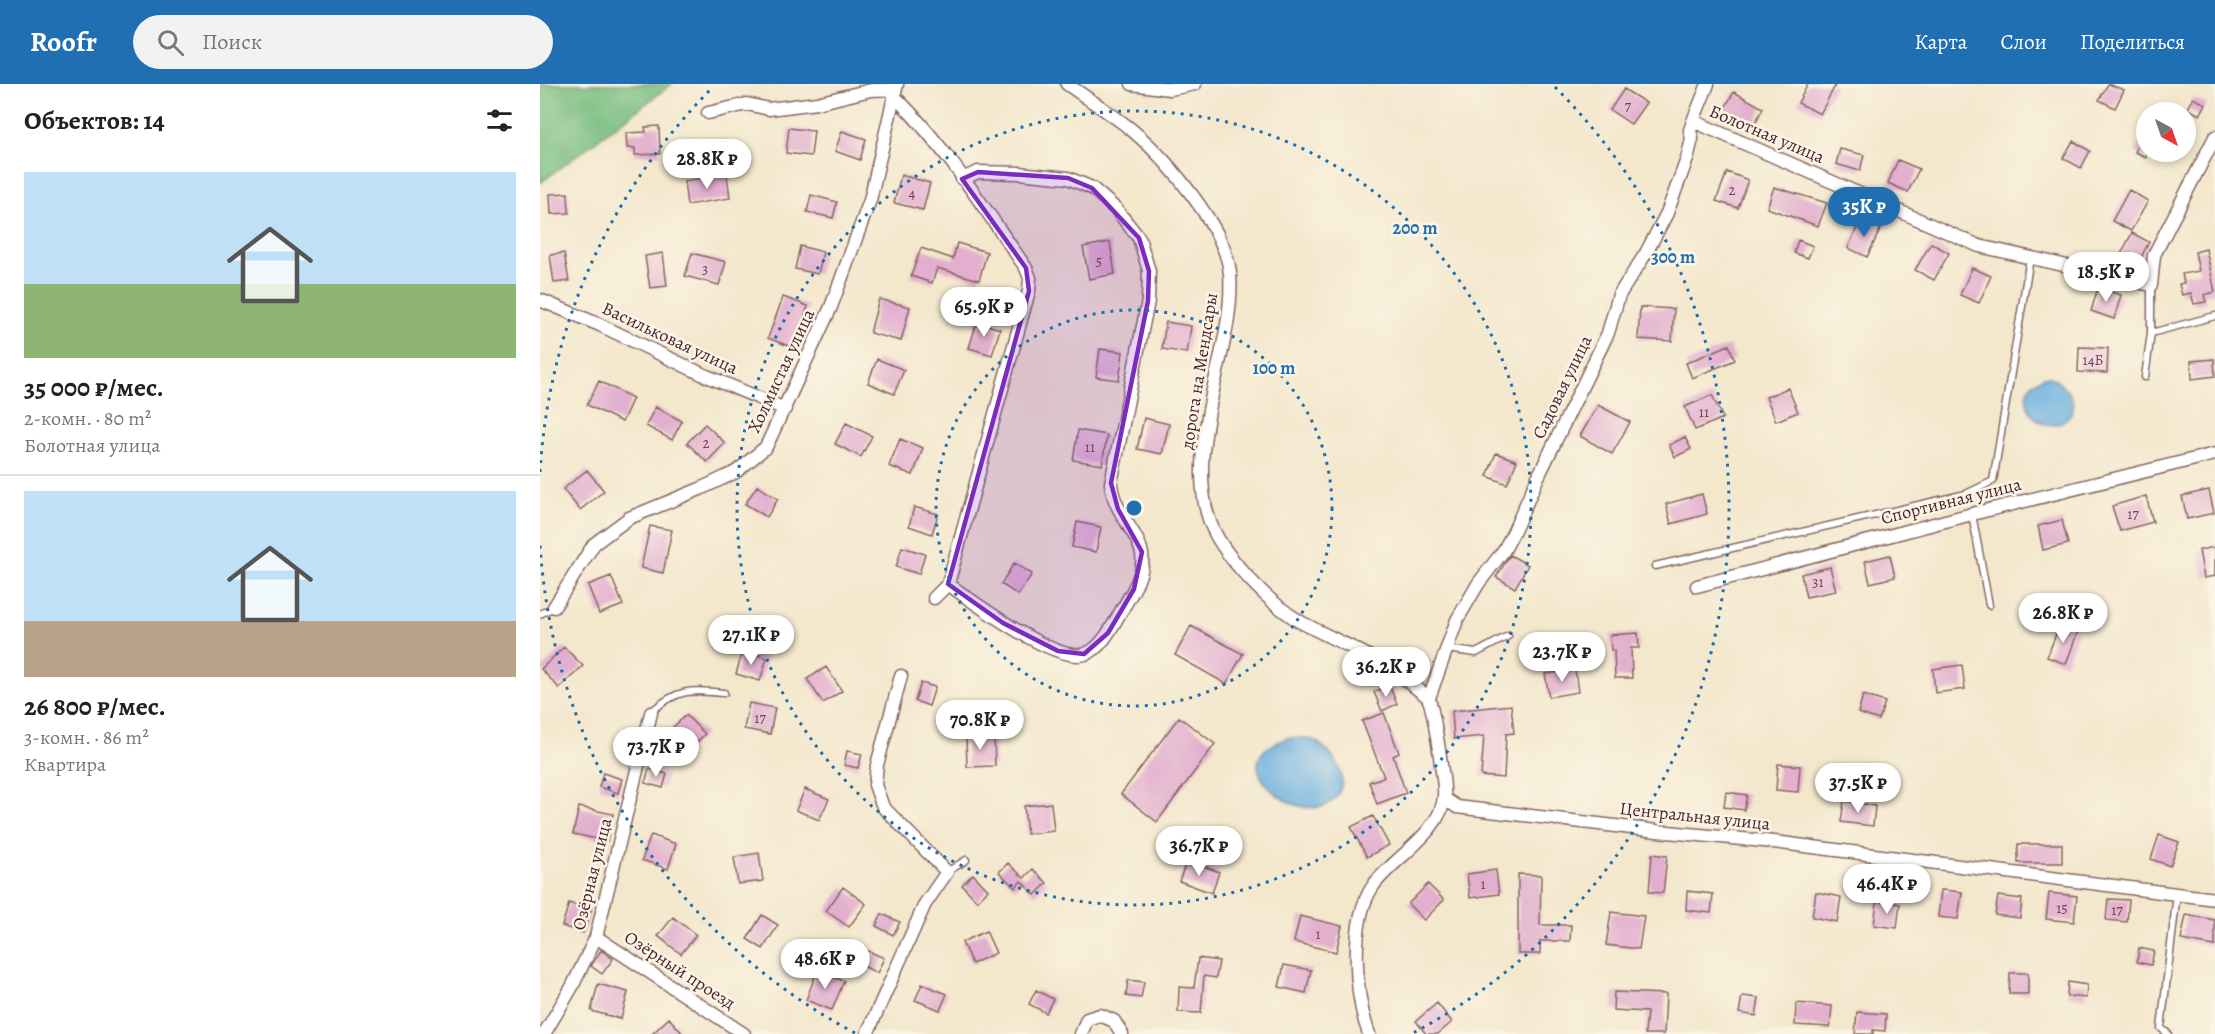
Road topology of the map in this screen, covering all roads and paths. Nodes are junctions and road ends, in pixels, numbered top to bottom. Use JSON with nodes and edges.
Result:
{"nodes":[{"id":1,"x":1067,"y":84,"type":"edge"},
{"id":2,"x":1132,"y":84,"type":"edge"},
{"id":3,"x":1195,"y":84,"type":"edge"},
{"id":4,"x":1707,"y":84,"type":"edge"},
{"id":5,"x":895,"y":90,"type":"edge"},
{"id":6,"x":708,"y":113,"type":"dead end"},
{"id":7,"x":1693,"y":122,"type":"junction"},
{"id":8,"x":2215,"y":137,"type":"edge"},
{"id":9,"x":962,"y":178,"type":"junction"},
{"id":10,"x":2030,"y":257,"type":"junction"},
{"id":11,"x":2151,"y":285,"type":"junction"},
{"id":12,"x":540,"y":300,"type":"edge"},
{"id":13,"x":2215,"y":316,"type":"edge"},
{"id":14,"x":2151,"y":333,"type":"junction"},
{"id":15,"x":2145,"y":377,"type":"dead end"},
{"id":16,"x":785,"y":409,"type":"junction"},
{"id":17,"x":2215,"y":454,"type":"edge"},
{"id":18,"x":1972,"y":514,"type":"junction"},
{"id":19,"x":1655,"y":566,"type":"dead end"},
{"id":20,"x":948,"y":584,"type":"junction"},
{"id":21,"x":1697,"y":586,"type":"dead end"},
{"id":22,"x":933,"y":598,"type":"dead end"},
{"id":23,"x":1989,"y":605,"type":"dead end"},
{"id":24,"x":554,"y":607,"type":"joint"},
{"id":25,"x":540,"y":614,"type":"edge"},
{"id":26,"x":1508,"y":636,"type":"dead end"},
{"id":27,"x":1446,"y":649,"type":"junction"},
{"id":28,"x":902,"y":676,"type":"dead end"},
{"id":29,"x":724,"y":693,"type":"dead end"},
{"id":30,"x":1429,"y":698,"type":"junction"},
{"id":31,"x":651,"y":713,"type":"joint"},
{"id":32,"x":1444,"y":799,"type":"junction"},
{"id":33,"x":966,"y":860,"type":"dead end"},
{"id":34,"x":947,"y":872,"type":"junction"},
{"id":35,"x":2177,"y":894,"type":"junction"},
{"id":36,"x":2215,"y":899,"type":"edge"},
{"id":37,"x":596,"y":937,"type":"junction"},
{"id":38,"x":544,"y":1034,"type":"edge"},
{"id":39,"x":744,"y":1034,"type":"edge"},
{"id":40,"x":867,"y":1034,"type":"edge"},
{"id":41,"x":1081,"y":1034,"type":"edge"},
{"id":42,"x":1122,"y":1034,"type":"edge"},
{"id":43,"x":1369,"y":1034,"type":"edge"},
{"id":44,"x":2168,"y":1034,"type":"edge"}],
"edges":[{"from":1,"to":30,"type":"street","name":"дорога на Мендсары"},
{"from":2,"to":3,"type":"street"},
{"from":4,"to":7,"type":"street","name":"Садовая улица"},
{"from":5,"to":6,"type":"street"},
{"from":5,"to":9,"type":"street"},
{"from":5,"to":16,"type":"street","name":"Холмистая улица"},
{"from":7,"to":10,"type":"street","name":"Болотная улица"},
{"from":7,"to":27,"type":"street","name":"Садовая улица"},
{"from":8,"to":11,"type":"street"},
{"from":9,"to":20,"type":"street"},
{"from":9,"to":20,"type":"street"},
{"from":10,"to":11,"type":"street","name":"Болотная улица"},
{"from":10,"to":19,"type":"lane"},
{"from":11,"to":14,"type":"lane"},
{"from":12,"to":16,"type":"street","name":"Васильковая улица"},
{"from":13,"to":14,"type":"lane"},
{"from":14,"to":15,"type":"lane"},
{"from":16,"to":24,"type":"street","name":"Холмистая улица"},
{"from":17,"to":18,"type":"street","name":"Спортивная улица"},
{"from":18,"to":21,"type":"street","name":"Спортивная улица"},
{"from":18,"to":23,"type":"lane"},
{"from":20,"to":22,"type":"street"},
{"from":24,"to":25,"type":"lane"},
{"from":26,"to":27,"type":"lane"},
{"from":27,"to":30,"type":"street","name":"Садовая улица"},
{"from":28,"to":34,"type":"street"},
{"from":29,"to":31,"type":"lane"},
{"from":30,"to":32,"type":"street"},
{"from":31,"to":37,"type":"street","name":"Озёрная улица"},
{"from":32,"to":35,"type":"street","name":"Центральная улица"},
{"from":32,"to":43,"type":"street"},
{"from":33,"to":34,"type":"lane"},
{"from":34,"to":40,"type":"street"},
{"from":35,"to":36,"type":"street","name":"Центральная улица"},
{"from":35,"to":44,"type":"lane"},
{"from":37,"to":38,"type":"street","name":"Озёрная улица"},
{"from":37,"to":39,"type":"street","name":"Озёрный проезд"},
{"from":41,"to":42,"type":"street"}]}
